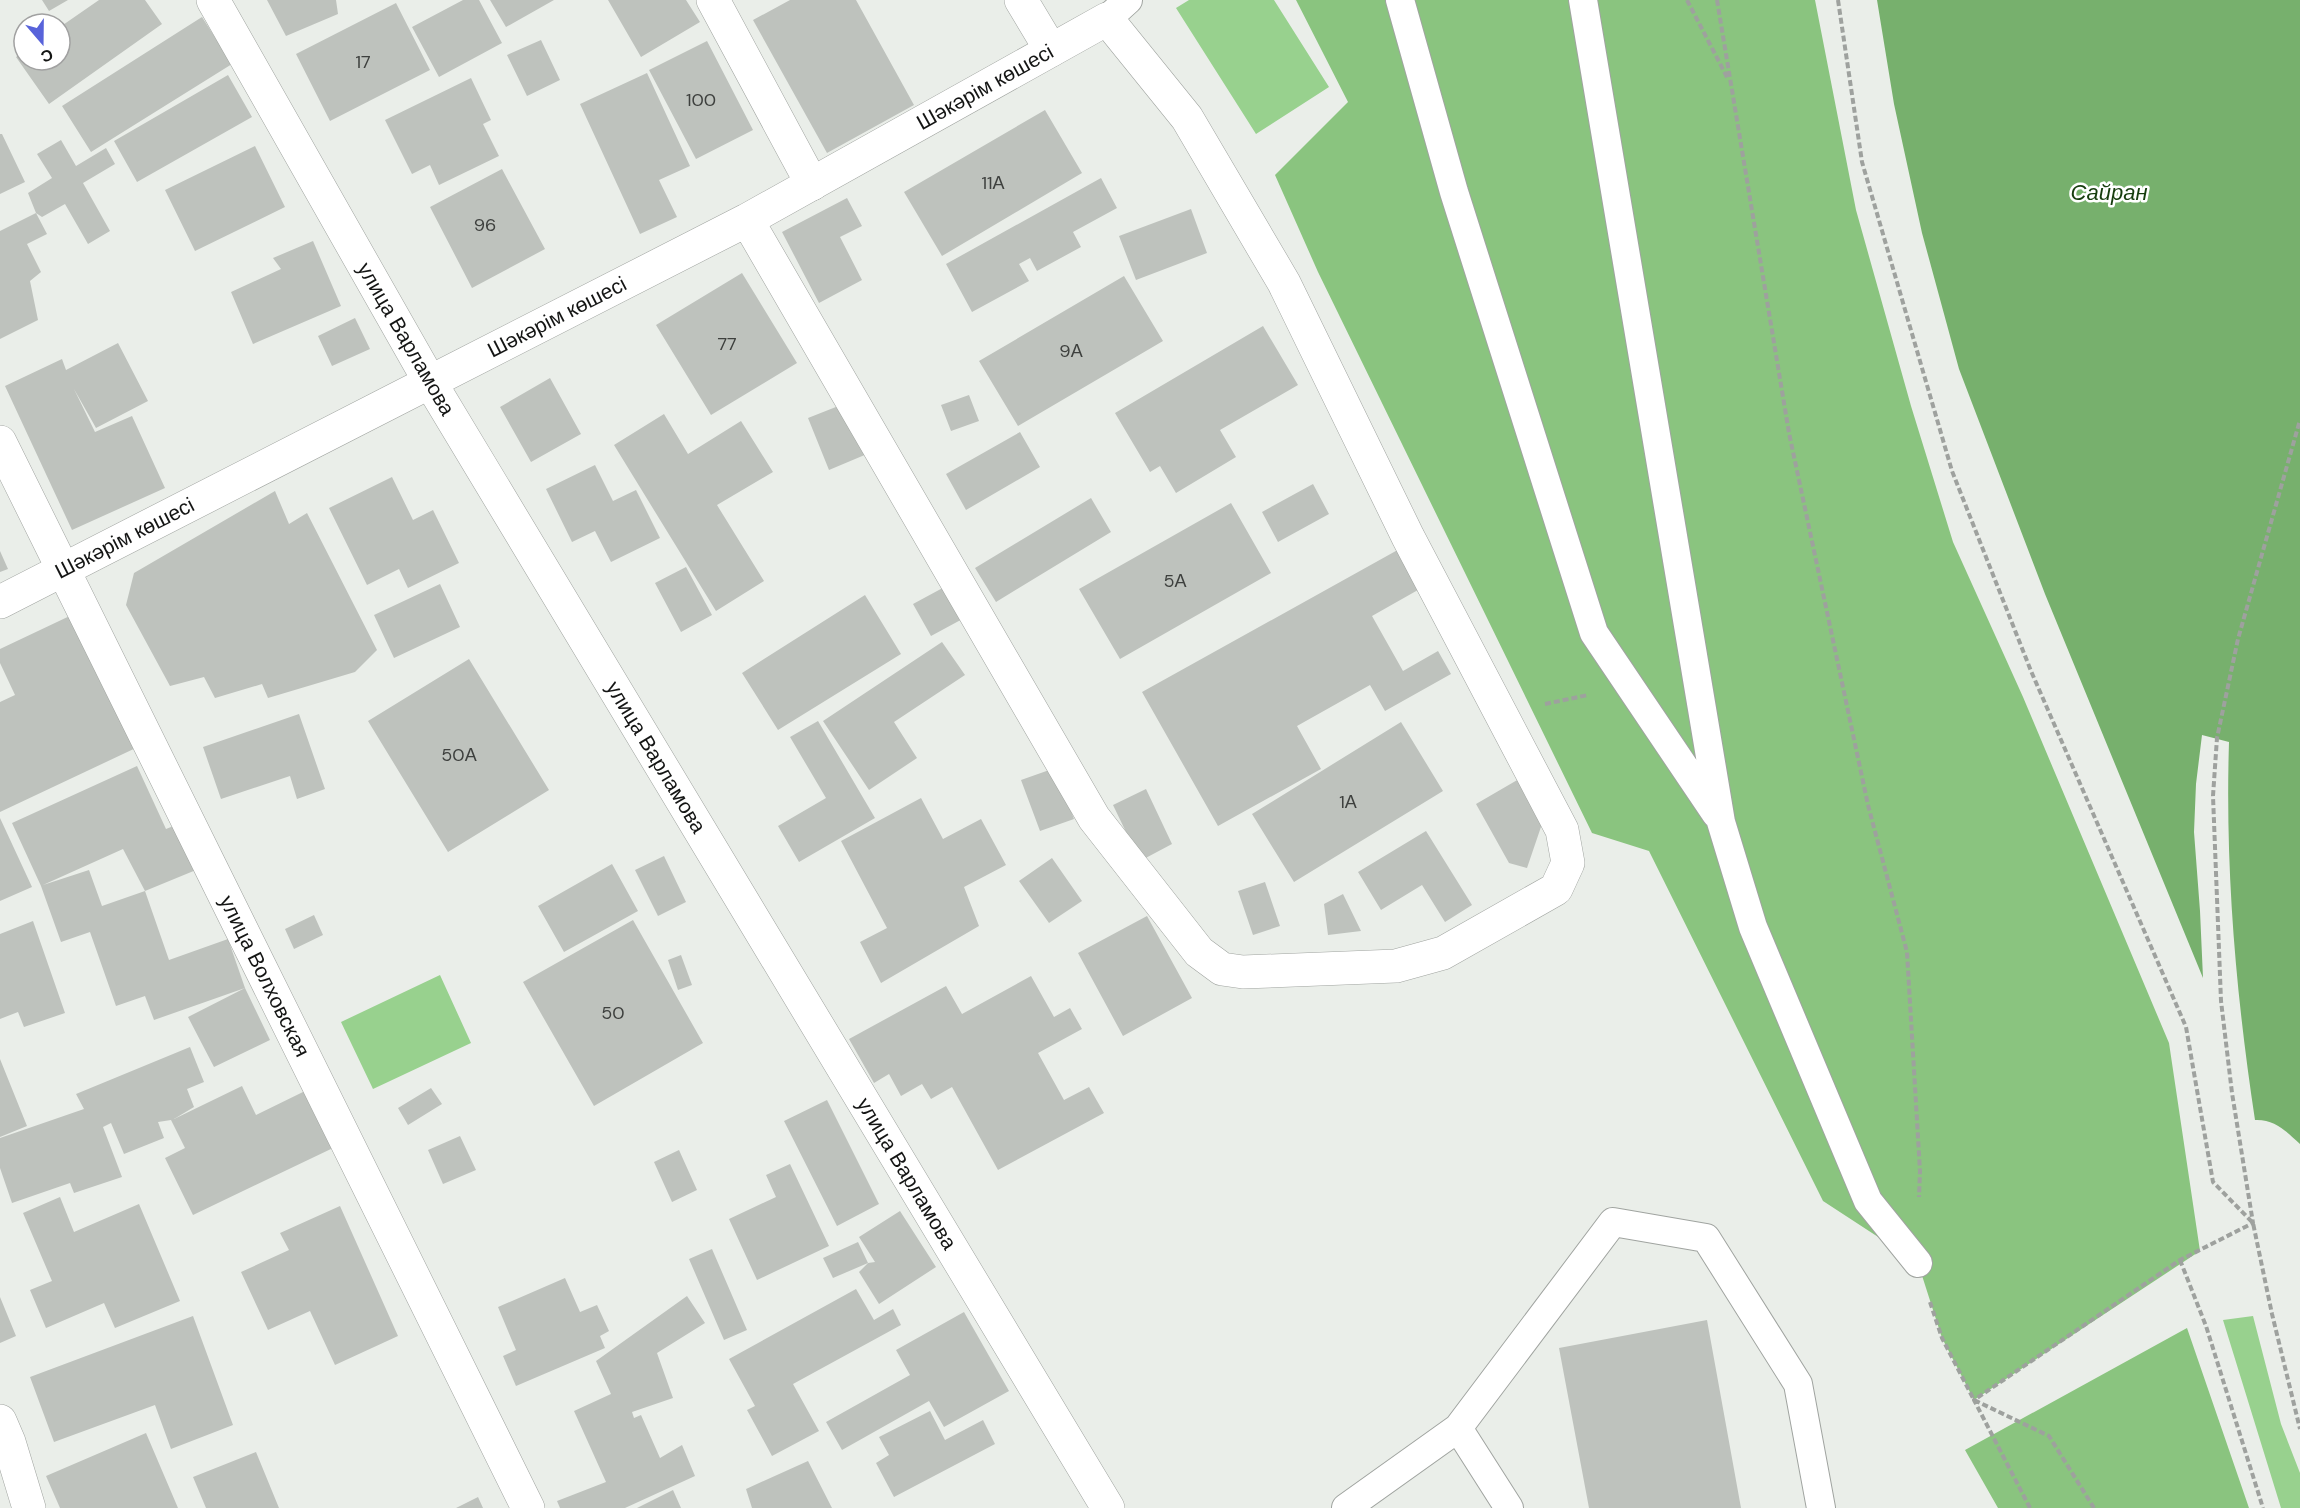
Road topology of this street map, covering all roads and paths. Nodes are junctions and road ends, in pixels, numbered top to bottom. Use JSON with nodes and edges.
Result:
{"nodes":[{"id":1,"x":213,"y":0,"type":"edge"},
{"id":2,"x":713,"y":0,"type":"edge"},
{"id":3,"x":1022,"y":0,"type":"edge"},
{"id":4,"x":1400,"y":0,"type":"edge"},
{"id":5,"x":1583,"y":0,"type":"edge"},
{"id":6,"x":1687,"y":0,"type":"edge"},
{"id":7,"x":1717,"y":0,"type":"edge"},
{"id":8,"x":1838,"y":0,"type":"edge"},
{"id":9,"x":1118,"y":10,"type":"edge"},
{"id":10,"x":1051,"y":51,"type":"junction"},
{"id":11,"x":1731,"y":84,"type":"junction"},
{"id":12,"x":812,"y":184,"type":"junction"},
{"id":13,"x":747,"y":220,"type":"junction"},
{"id":14,"x":430,"y":382,"type":"junction"},
{"id":15,"x":2300,"y":420,"type":"edge"},
{"id":16,"x":0,"y":442,"type":"edge"},
{"id":17,"x":64,"y":570,"type":"junction"},
{"id":18,"x":0,"y":602,"type":"edge"},
{"id":19,"x":1630,"y":687,"type":"junction"},
{"id":20,"x":1500,"y":714,"type":"junction"},
{"id":21,"x":1721,"y":822,"type":"junction"},
{"id":22,"x":2253,"y":1223,"type":"junction"},
{"id":23,"x":2181,"y":1260,"type":"junction"},
{"id":24,"x":1918,"y":1263,"type":"junction"},
{"id":25,"x":1974,"y":1400,"type":"junction"},
{"id":26,"x":0,"y":1421,"type":"edge"},
{"id":27,"x":1458,"y":1428,"type":"junction"},
{"id":28,"x":2300,"y":1429,"type":"edge"},
{"id":29,"x":28,"y":1508,"type":"edge"},
{"id":30,"x":528,"y":1508,"type":"edge"},
{"id":31,"x":1108,"y":1508,"type":"edge"},
{"id":32,"x":1346,"y":1508,"type":"edge"},
{"id":33,"x":1509,"y":1508,"type":"edge"},
{"id":34,"x":1821,"y":1508,"type":"edge"},
{"id":35,"x":2030,"y":1508,"type":"edge"},
{"id":36,"x":2094,"y":1508,"type":"edge"},
{"id":37,"x":2263,"y":1508,"type":"edge"}],
"edges":[{"from":1,"to":14,"type":"street","name":"улица Варламова"},
{"from":2,"to":12,"type":"street"},
{"from":3,"to":10,"type":"street"},
{"from":4,"to":19,"type":"lane"},
{"from":5,"to":21,"type":"lane"},
{"from":6,"to":11,"type":"path"},
{"from":7,"to":11,"type":"path"},
{"from":8,"to":22,"type":"path"},
{"from":9,"to":10,"type":"street","name":"Шәкәрім көшесі"},
{"from":9,"to":20,"type":"street"},
{"from":10,"to":12,"type":"street","name":"Шәкәрім көшесі"},
{"from":11,"to":24,"type":"path"},
{"from":12,"to":13,"type":"street","name":"Шәкәрім көшесі"},
{"from":13,"to":14,"type":"street","name":"Шәкәрім көшесі"},
{"from":13,"to":20,"type":"street"},
{"from":14,"to":17,"type":"street","name":"Шәкәрім көшесі"},
{"from":14,"to":31,"type":"street","name":"улица Варламова"},
{"from":15,"to":22,"type":"path"},
{"from":16,"to":17,"type":"street","name":"улица Волховская"},
{"from":17,"to":18,"type":"street","name":"Шәкәрім көшесі"},
{"from":17,"to":30,"type":"street","name":"улица Волховская"},
{"from":19,"to":20,"type":"path"},
{"from":19,"to":21,"type":"lane"},
{"from":21,"to":24,"type":"lane"},
{"from":22,"to":23,"type":"path"},
{"from":22,"to":28,"type":"path"},
{"from":23,"to":25,"type":"path"},
{"from":23,"to":37,"type":"path"},
{"from":24,"to":25,"type":"path"},
{"from":25,"to":35,"type":"path"},
{"from":25,"to":36,"type":"path"},
{"from":26,"to":29,"type":"street"},
{"from":27,"to":32,"type":"lane"},
{"from":27,"to":33,"type":"lane"},
{"from":27,"to":34,"type":"lane"}]}
